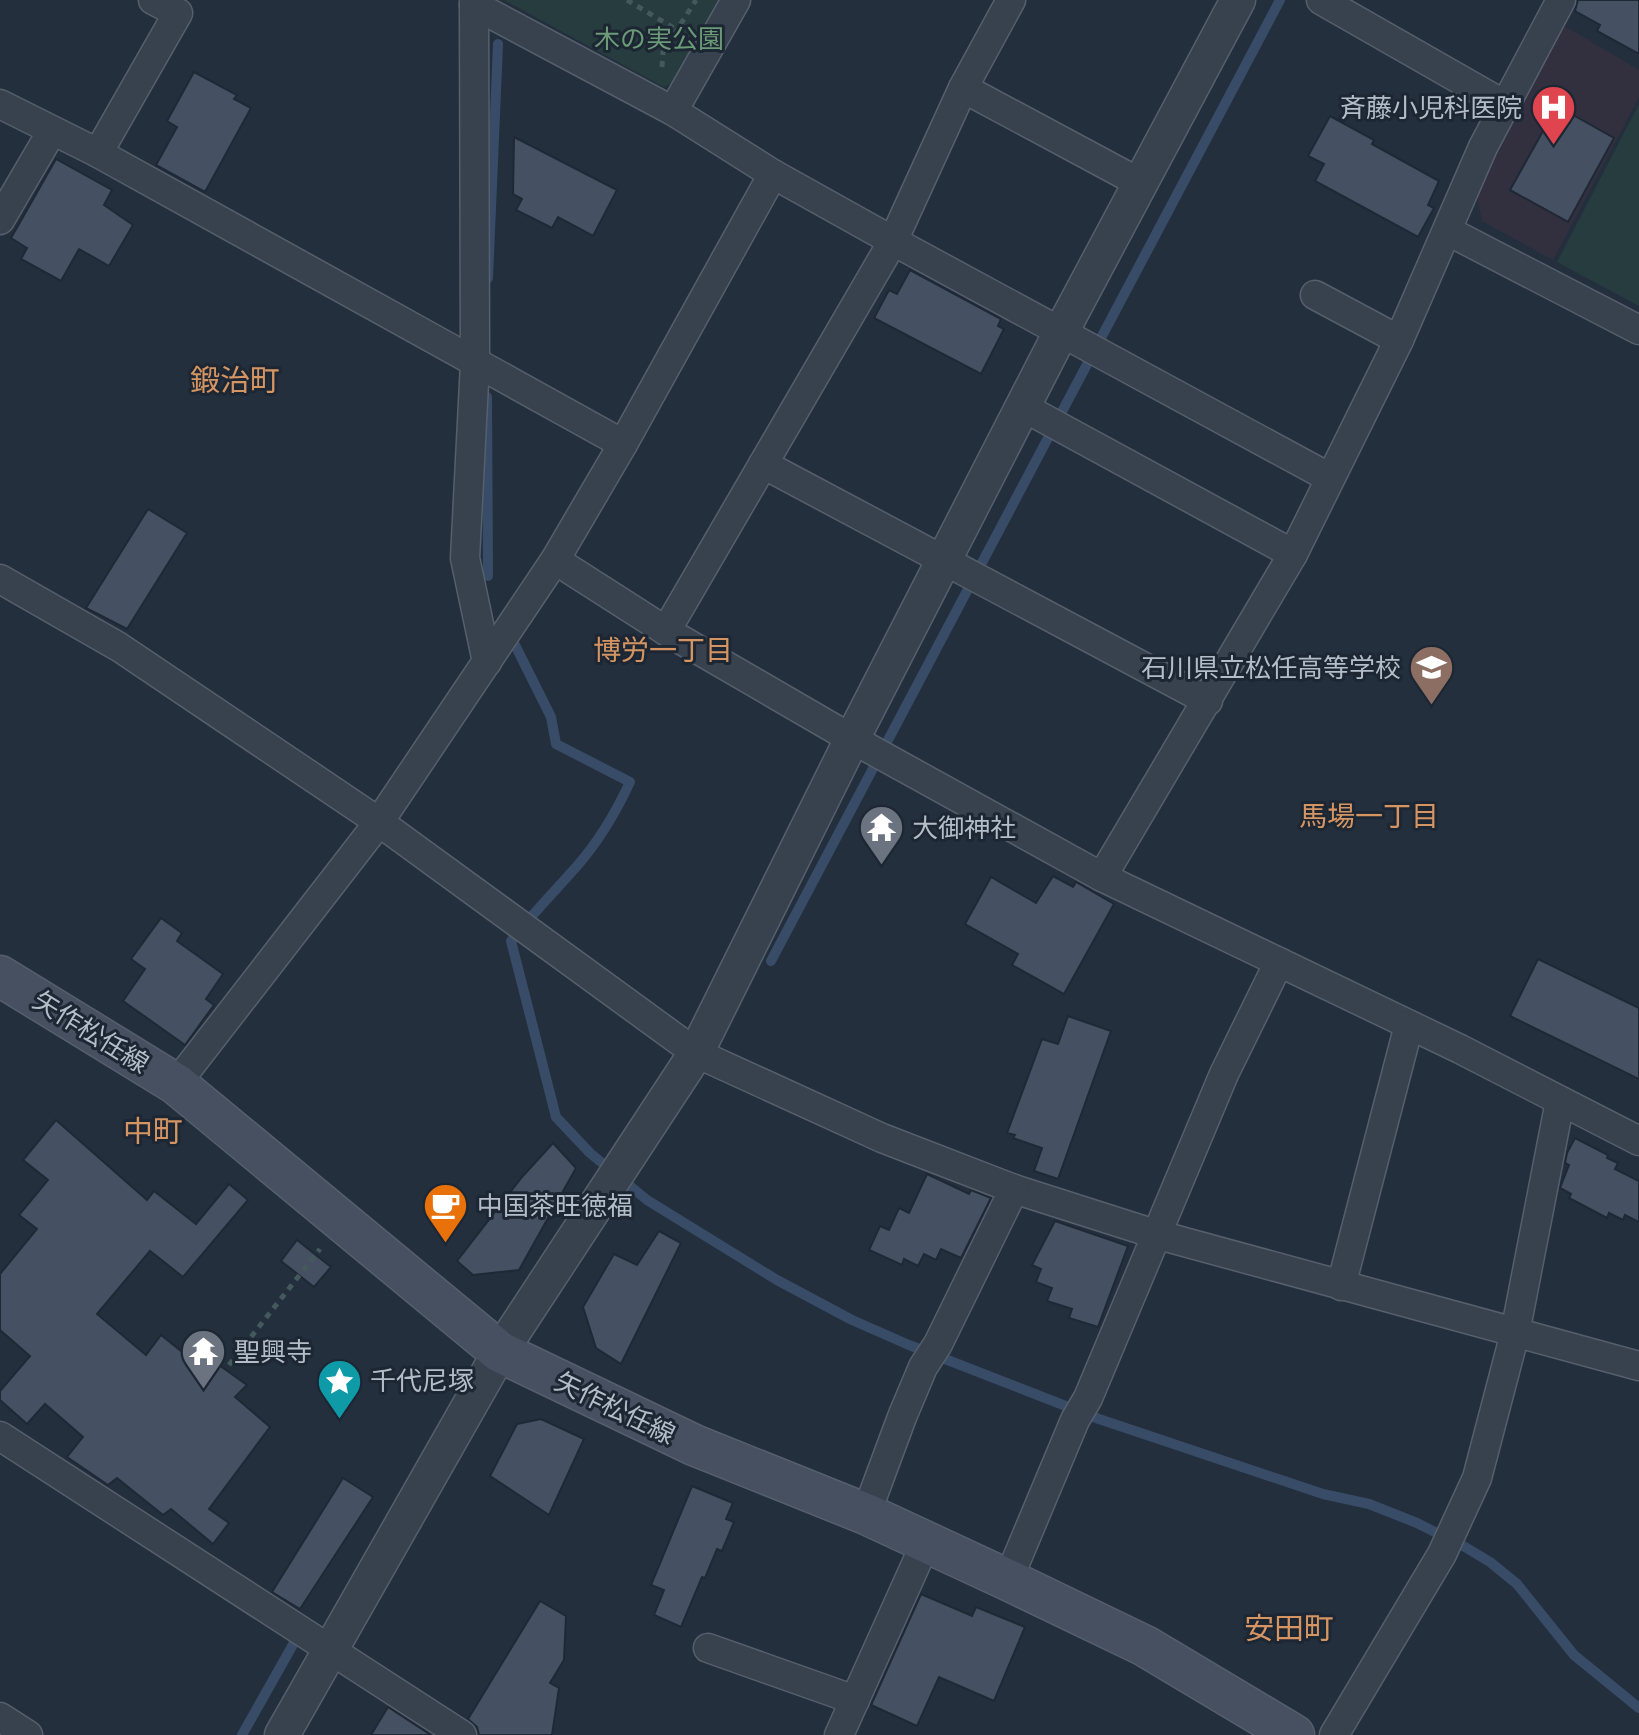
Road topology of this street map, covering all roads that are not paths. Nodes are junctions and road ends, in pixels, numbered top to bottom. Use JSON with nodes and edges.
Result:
{"nodes":[{"id":1,"x":153,"y":0,"type":"edge"},
{"id":2,"x":736,"y":0,"type":"edge"},
{"id":3,"x":1011,"y":0,"type":"edge"},
{"id":4,"x":1238,"y":0,"type":"edge"},
{"id":5,"x":1321,"y":0,"type":"edge"},
{"id":6,"x":1561,"y":0,"type":"edge"},
{"id":7,"x":474,"y":2,"type":"edge"},
{"id":8,"x":963,"y":88,"type":"junction"},
{"id":9,"x":0,"y":104,"type":"edge"},
{"id":10,"x":1503,"y":104,"type":"junction"},
{"id":11,"x":673,"y":111,"type":"junction"},
{"id":12,"x":52,"y":131,"type":"junction"},
{"id":13,"x":98,"y":153,"type":"junction"},
{"id":14,"x":773,"y":174,"type":"junction"},
{"id":15,"x":1140,"y":183,"type":"junction"},
{"id":16,"x":0,"y":220,"type":"edge"},
{"id":17,"x":1448,"y":231,"type":"junction"},
{"id":18,"x":893,"y":241,"type":"junction"},
{"id":19,"x":1315,"y":295,"type":"dead end"},
{"id":20,"x":1639,"y":330,"type":"edge"},
{"id":21,"x":1399,"y":340,"type":"junction"},
{"id":22,"x":1086,"y":346,"type":"junction"},
{"id":23,"x":475,"y":363,"type":"junction"},
{"id":24,"x":1047,"y":420,"type":"junction"},
{"id":25,"x":623,"y":444,"type":"junction"},
{"id":26,"x":763,"y":464,"type":"junction"},
{"id":27,"x":1330,"y":478,"type":"junction"},
{"id":28,"x":1293,"y":554,"type":"junction"},
{"id":29,"x":555,"y":560,"type":"junction"},
{"id":30,"x":966,"y":570,"type":"junction"},
{"id":31,"x":0,"y":579,"type":"edge"},
{"id":32,"x":666,"y":631,"type":"junction"},
{"id":33,"x":487,"y":662,"type":"junction"},
{"id":34,"x":1208,"y":701,"type":"junction"},
{"id":35,"x":871,"y":750,"type":"junction"},
{"id":36,"x":379,"y":822,"type":"junction"},
{"id":37,"x":1102,"y":877,"type":"junction"},
{"id":38,"x":1279,"y":962,"type":"junction"},
{"id":39,"x":0,"y":976,"type":"edge"},
{"id":40,"x":1409,"y":1025,"type":"junction"},
{"id":41,"x":696,"y":1053,"type":"junction"},
{"id":42,"x":176,"y":1084,"type":"junction"},
{"id":43,"x":1560,"y":1101,"type":"junction"},
{"id":44,"x":1639,"y":1141,"type":"edge"},
{"id":45,"x":1014,"y":1189,"type":"junction"},
{"id":46,"x":1155,"y":1234,"type":"junction"},
{"id":47,"x":1341,"y":1286,"type":"junction"},
{"id":48,"x":1515,"y":1333,"type":"junction"},
{"id":49,"x":500,"y":1352,"type":"junction"},
{"id":50,"x":1636,"y":1358,"type":"edge"},
{"id":51,"x":0,"y":1436,"type":"edge"},
{"id":52,"x":866,"y":1514,"type":"junction"},
{"id":53,"x":926,"y":1542,"type":"junction"},
{"id":54,"x":1008,"y":1580,"type":"junction"},
{"id":55,"x":330,"y":1648,"type":"junction"},
{"id":56,"x":708,"y":1648,"type":"dead end"},
{"id":57,"x":855,"y":1700,"type":"junction"},
{"id":58,"x":0,"y":1717,"type":"edge"},
{"id":59,"x":28,"y":1735,"type":"edge"},
{"id":60,"x":282,"y":1735,"type":"edge"},
{"id":61,"x":462,"y":1735,"type":"edge"},
{"id":62,"x":839,"y":1735,"type":"edge"},
{"id":63,"x":1294,"y":1735,"type":"edge"},
{"id":64,"x":1334,"y":1735,"type":"edge"}],
"edges":[{"from":1,"to":13,"type":"street"},
{"from":2,"to":11,"type":"street"},
{"from":3,"to":8,"type":"street"},
{"from":4,"to":15,"type":"street"},
{"from":5,"to":10,"type":"street"},
{"from":6,"to":10,"type":"street"},
{"from":7,"to":11,"type":"street"},
{"from":7,"to":23,"type":"street"},
{"from":8,"to":15,"type":"street"},
{"from":8,"to":18,"type":"street"},
{"from":9,"to":12,"type":"street"},
{"from":10,"to":17,"type":"street"},
{"from":11,"to":14,"type":"street"},
{"from":12,"to":13,"type":"street"},
{"from":12,"to":16,"type":"street"},
{"from":13,"to":23,"type":"street"},
{"from":14,"to":18,"type":"street"},
{"from":14,"to":25,"type":"street"},
{"from":15,"to":22,"type":"street"},
{"from":17,"to":20,"type":"street"},
{"from":17,"to":21,"type":"street"},
{"from":18,"to":22,"type":"street"},
{"from":18,"to":26,"type":"street"},
{"from":19,"to":21,"type":"street"},
{"from":21,"to":27,"type":"street"},
{"from":22,"to":24,"type":"street"},
{"from":22,"to":27,"type":"street"},
{"from":23,"to":25,"type":"street"},
{"from":23,"to":33,"type":"street"},
{"from":24,"to":28,"type":"street"},
{"from":24,"to":30,"type":"street"},
{"from":25,"to":29,"type":"street"},
{"from":26,"to":30,"type":"street"},
{"from":26,"to":32,"type":"street"},
{"from":27,"to":28,"type":"street"},
{"from":28,"to":34,"type":"street"},
{"from":29,"to":32,"type":"street"},
{"from":29,"to":33,"type":"street"},
{"from":30,"to":34,"type":"street"},
{"from":30,"to":35,"type":"street"},
{"from":31,"to":36,"type":"street"},
{"from":32,"to":35,"type":"street"},
{"from":33,"to":36,"type":"street"},
{"from":34,"to":37,"type":"street"},
{"from":35,"to":37,"type":"street"},
{"from":35,"to":41,"type":"street"},
{"from":36,"to":41,"type":"street"},
{"from":36,"to":42,"type":"street"},
{"from":37,"to":38,"type":"street"},
{"from":38,"to":40,"type":"street"},
{"from":38,"to":46,"type":"street"},
{"from":39,"to":42,"type":"main road","name":"矢作松任線"},
{"from":40,"to":43,"type":"street"},
{"from":40,"to":47,"type":"street"},
{"from":41,"to":45,"type":"street"},
{"from":41,"to":49,"type":"street"},
{"from":42,"to":49,"type":"main road","name":"矢作松任線"},
{"from":43,"to":44,"type":"street"},
{"from":43,"to":48,"type":"street"},
{"from":45,"to":46,"type":"street"},
{"from":45,"to":52,"type":"street"},
{"from":46,"to":47,"type":"street"},
{"from":46,"to":54,"type":"street"},
{"from":47,"to":48,"type":"street"},
{"from":48,"to":50,"type":"street"},
{"from":48,"to":64,"type":"street"},
{"from":49,"to":52,"type":"main road","name":"矢作松任線"},
{"from":49,"to":55,"type":"street"},
{"from":51,"to":55,"type":"street"},
{"from":52,"to":53,"type":"main road","name":"矢作松任線"},
{"from":53,"to":54,"type":"main road","name":"矢作松任線"},
{"from":53,"to":57,"type":"street"},
{"from":54,"to":63,"type":"main road","name":"矢作松任線"},
{"from":55,"to":60,"type":"street"},
{"from":55,"to":61,"type":"street"},
{"from":56,"to":57,"type":"street"},
{"from":57,"to":62,"type":"street"},
{"from":58,"to":59,"type":"street"}]}
